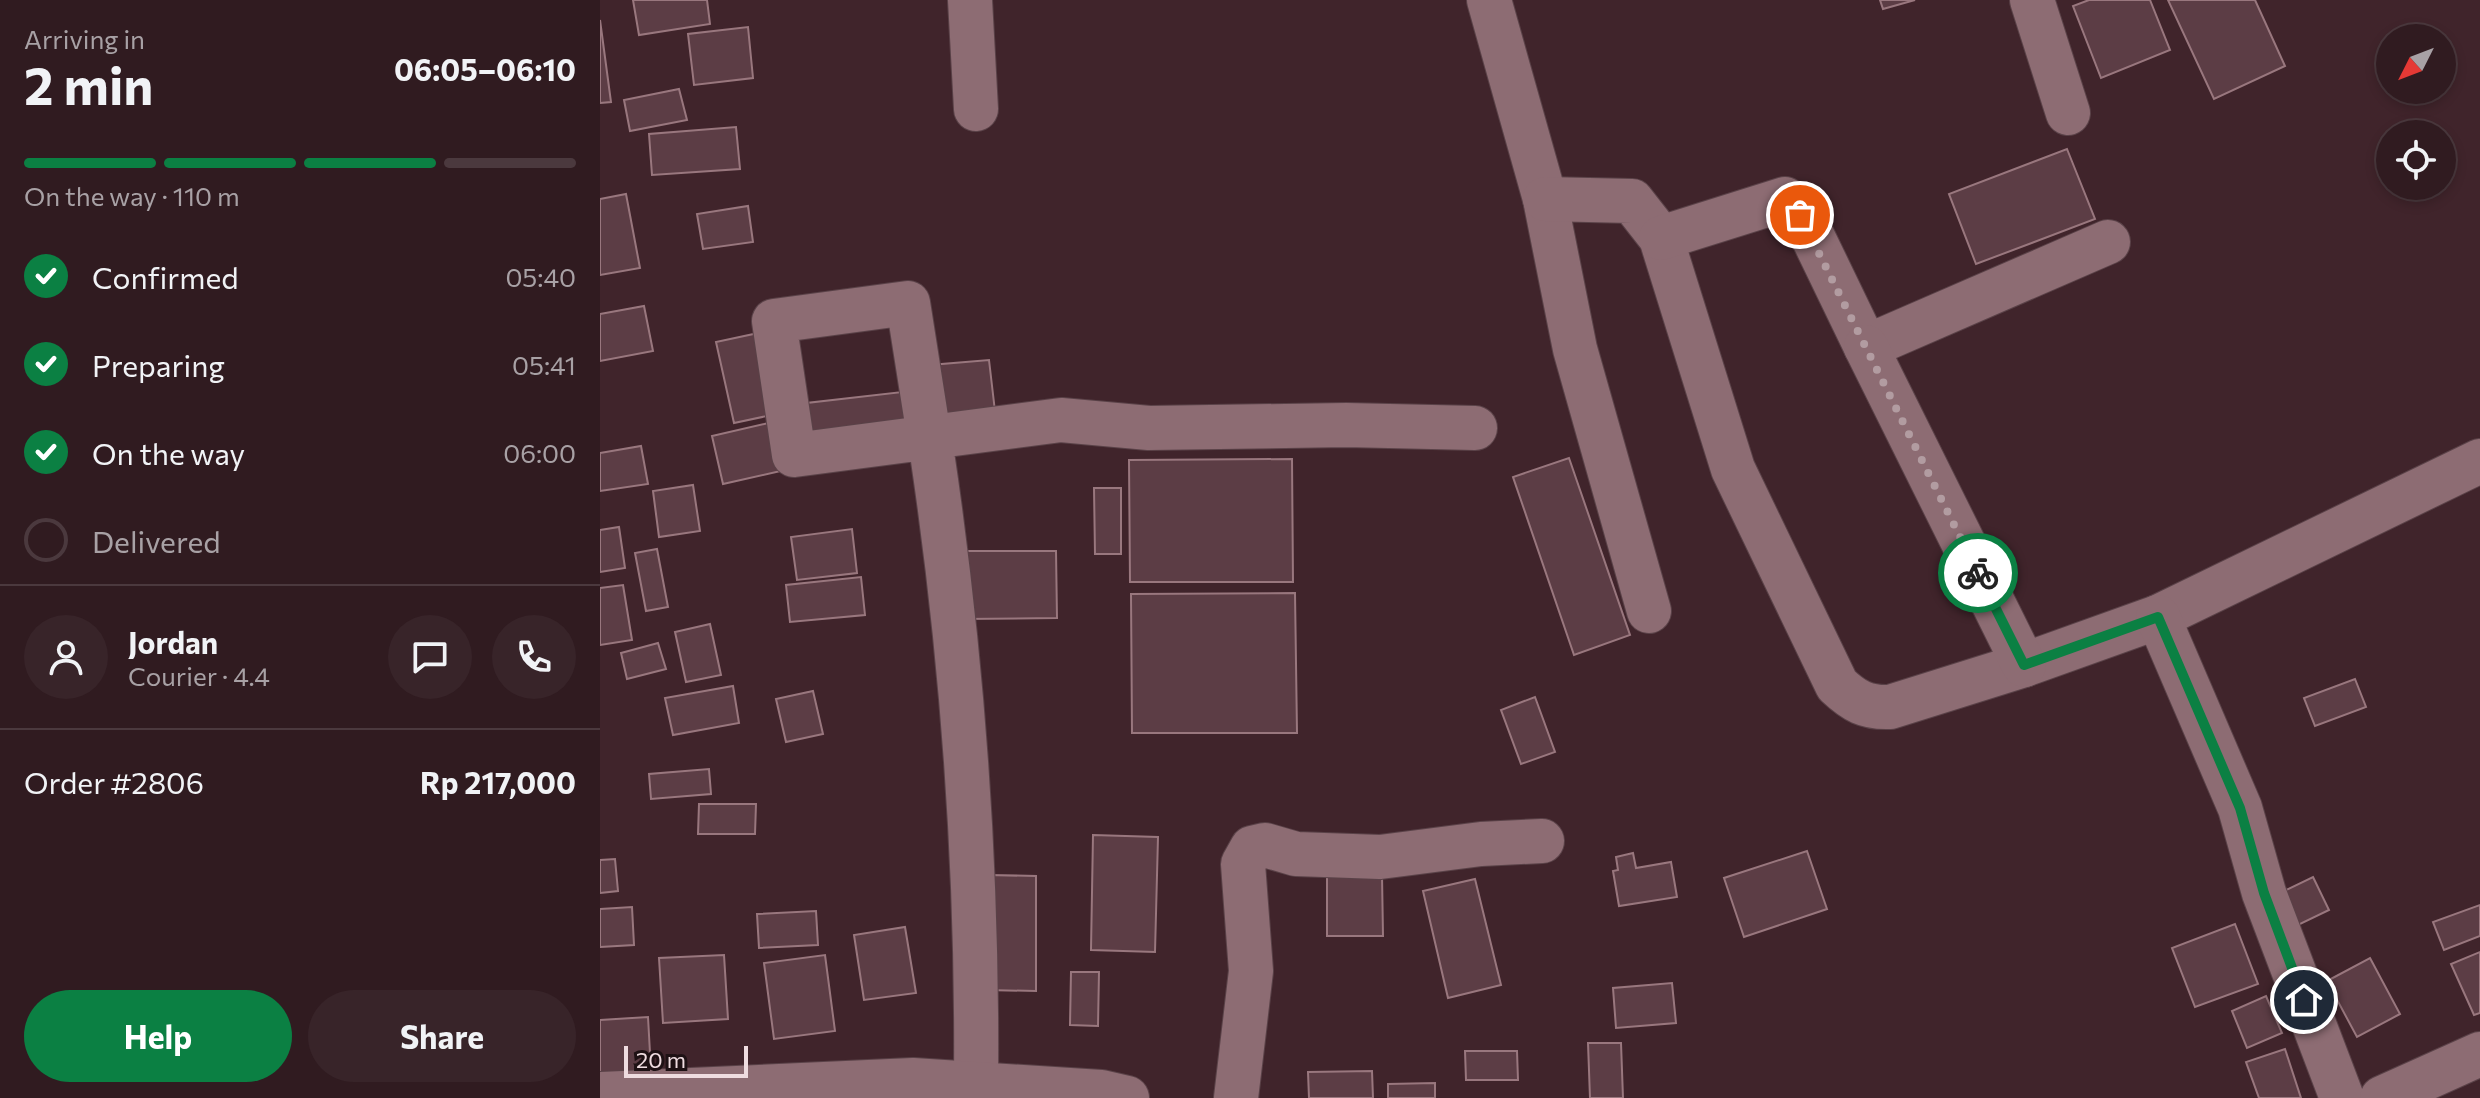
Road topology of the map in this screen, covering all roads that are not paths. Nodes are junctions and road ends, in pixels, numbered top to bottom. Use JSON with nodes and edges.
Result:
{"nodes":[{"id":1,"x":970,"y":0,"type":"edge"},
{"id":2,"x":1489,"y":0,"type":"edge"},
{"id":3,"x":2032,"y":0,"type":"edge"},
{"id":4,"x":976,"y":109,"type":"dead end"},
{"id":5,"x":2068,"y":113,"type":"dead end"},
{"id":6,"x":1545,"y":199,"type":"junction"},
{"id":7,"x":1661,"y":238,"type":"junction"},
{"id":8,"x":2108,"y":242,"type":"dead end"},
{"id":9,"x":1866,"y":347,"type":"junction"},
{"id":10,"x":1475,"y":428,"type":"dead end"},
{"id":11,"x":2480,"y":461,"type":"edge"},
{"id":12,"x":1649,"y":611,"type":"dead end"},
{"id":13,"x":2158,"y":617,"type":"junction"},
{"id":14,"x":2024,"y":665,"type":"junction"},
{"id":15,"x":1542,"y":841,"type":"dead end"},
{"id":16,"x":2480,"y":1054,"type":"edge"},
{"id":17,"x":976,"y":1084,"type":"junction"},
{"id":18,"x":600,"y":1094,"type":"edge"},
{"id":19,"x":665,"y":1095,"type":"edge"},
{"id":20,"x":1110,"y":1096,"type":"edge"},
{"id":21,"x":1236,"y":1098,"type":"edge"},
{"id":22,"x":2342,"y":1098,"type":"edge"},
{"id":23,"x":2382,"y":1098,"type":"edge"}],
"edges":[{"from":1,"to":4,"type":"street"},
{"from":2,"to":6,"type":"street"},
{"from":3,"to":5,"type":"street"},
{"from":6,"to":7,"type":"street"},
{"from":6,"to":12,"type":"street"},
{"from":7,"to":9,"type":"street"},
{"from":7,"to":14,"type":"street"},
{"from":8,"to":9,"type":"street"},
{"from":9,"to":14,"type":"street"},
{"from":10,"to":17,"type":"street"},
{"from":11,"to":13,"type":"street"},
{"from":13,"to":14,"type":"street"},
{"from":13,"to":22,"type":"street"},
{"from":15,"to":21,"type":"street"},
{"from":16,"to":23,"type":"street"},
{"from":17,"to":19,"type":"street"},
{"from":17,"to":20,"type":"street"},
{"from":18,"to":19,"type":"street"}]}
